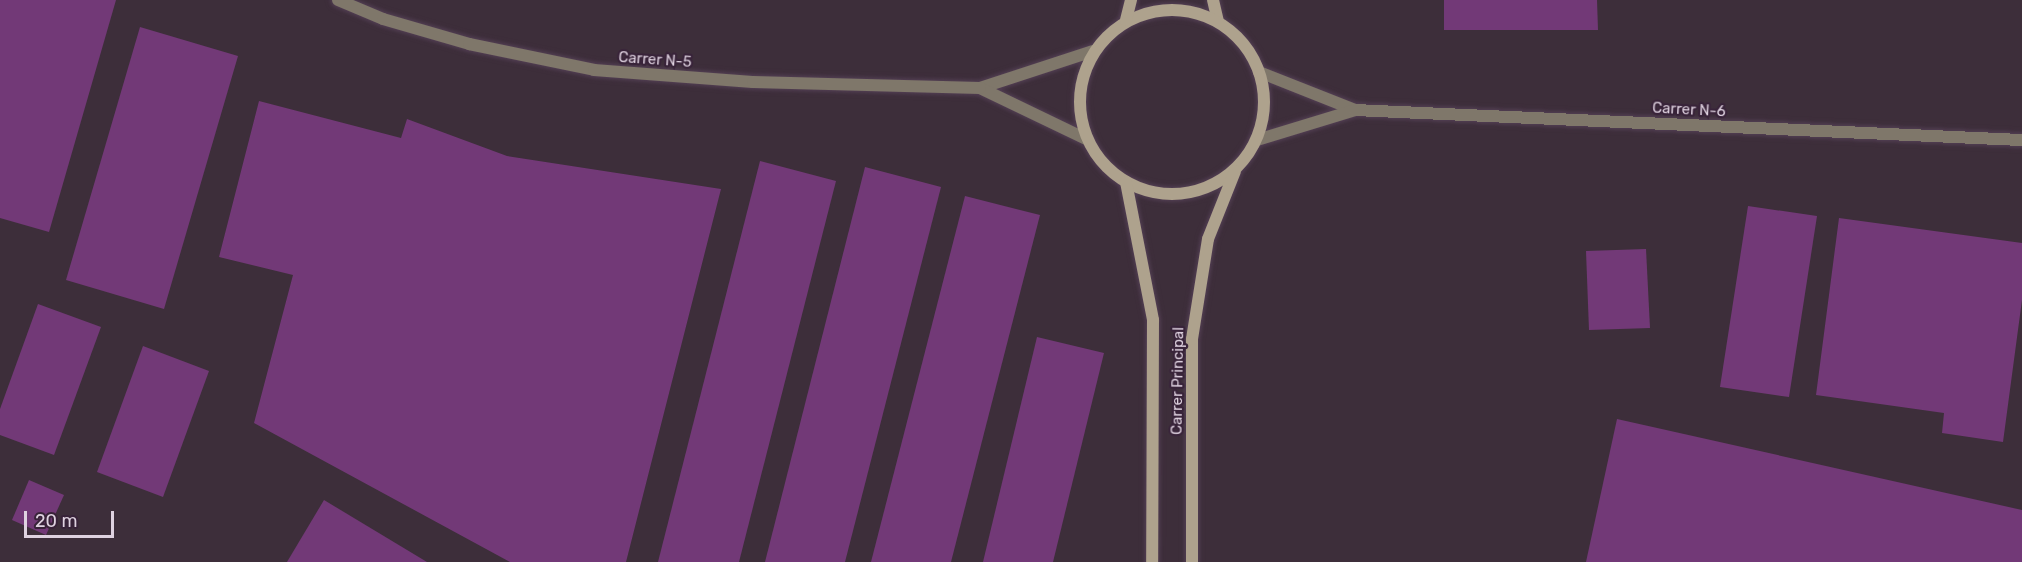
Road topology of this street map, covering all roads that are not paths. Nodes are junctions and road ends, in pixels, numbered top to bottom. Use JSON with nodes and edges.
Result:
{"nodes":[{"id":1,"x":338,"y":0,"type":"edge"},
{"id":2,"x":1131,"y":0,"type":"edge"},
{"id":3,"x":1213,"y":0,"type":"edge"},
{"id":4,"x":1126,"y":20,"type":"junction"},
{"id":5,"x":1218,"y":21,"type":"junction"},
{"id":6,"x":1093,"y":51,"type":"junction"},
{"id":7,"x":1259,"y":72,"type":"junction"},
{"id":8,"x":980,"y":88,"type":"junction"},
{"id":9,"x":1355,"y":110,"type":"junction"},
{"id":10,"x":1086,"y":139,"type":"junction"},
{"id":11,"x":1257,"y":140,"type":"junction"},
{"id":12,"x":2022,"y":140,"type":"edge"},
{"id":13,"x":1235,"y":171,"type":"junction"},
{"id":14,"x":1126,"y":182,"type":"junction"},
{"id":15,"x":1152,"y":562,"type":"edge"},
{"id":16,"x":1192,"y":562,"type":"edge"}],
"edges":[{"from":1,"to":8,"type":"street","name":"Carrer N-5"},
{"from":2,"to":4,"type":"street"},
{"from":3,"to":5,"type":"street"},
{"from":4,"to":5,"type":"street"},
{"from":4,"to":6,"type":"street"},
{"from":5,"to":7,"type":"street"},
{"from":6,"to":8,"type":"street"},
{"from":6,"to":10,"type":"street"},
{"from":7,"to":9,"type":"street"},
{"from":7,"to":11,"type":"street"},
{"from":8,"to":10,"type":"street"},
{"from":9,"to":11,"type":"street"},
{"from":9,"to":12,"type":"street","name":"Carrer N-6"},
{"from":10,"to":14,"type":"street"},
{"from":11,"to":13,"type":"street"},
{"from":13,"to":14,"type":"street"},
{"from":13,"to":16,"type":"street","name":"Carrer Principal"},
{"from":14,"to":15,"type":"street","name":"Carrer Principal"}]}
